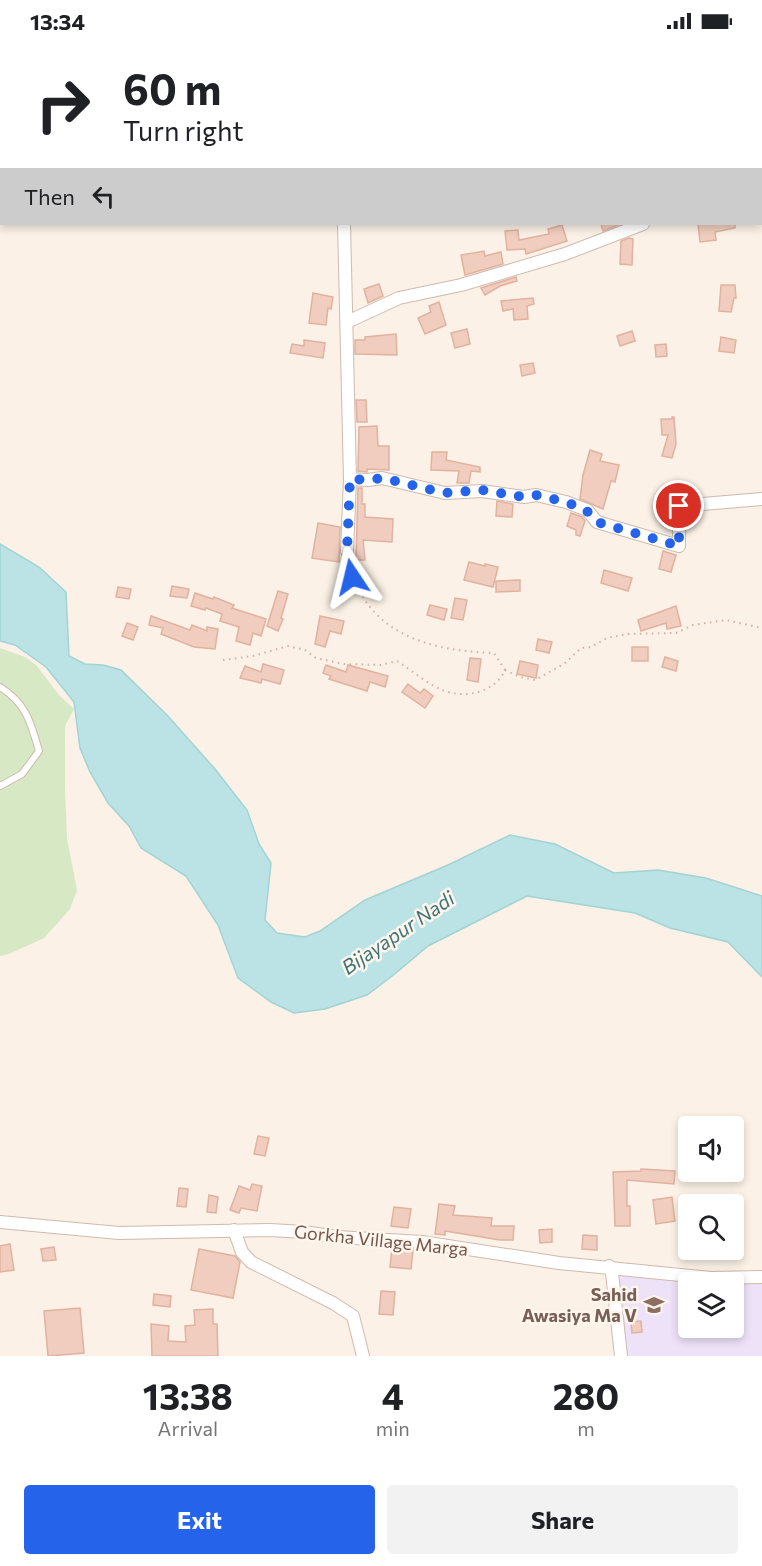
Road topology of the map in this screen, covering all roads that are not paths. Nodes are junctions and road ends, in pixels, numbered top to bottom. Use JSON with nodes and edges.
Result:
{"nodes":[{"id":1,"x":344,"y":225,"type":"edge"},
{"id":2,"x":640,"y":225,"type":"edge"},
{"id":3,"x":346,"y":322,"type":"junction"},
{"id":4,"x":350,"y":479,"type":"junction"},
{"id":5,"x":762,"y":499,"type":"edge"},
{"id":6,"x":347,"y":551,"type":"road end"},
{"id":7,"x":0,"y":687,"type":"edge"},
{"id":8,"x":0,"y":786,"type":"edge"},
{"id":9,"x":0,"y":1222,"type":"edge"},
{"id":10,"x":234,"y":1230,"type":"junction"},
{"id":11,"x":609,"y":1266,"type":"junction"},
{"id":12,"x":762,"y":1277,"type":"edge"},
{"id":13,"x":363,"y":1356,"type":"edge"},
{"id":14,"x":621,"y":1356,"type":"edge"}],
"edges":[{"from":1,"to":3,"type":"street"},
{"from":2,"to":3,"type":"street"},
{"from":3,"to":4,"type":"street"},
{"from":4,"to":5,"type":"street"},
{"from":4,"to":6,"type":"street"},
{"from":7,"to":8,"type":"lane"},
{"from":9,"to":10,"type":"street","name":"Gorkha Village Marga"},
{"from":10,"to":11,"type":"street","name":"Gorkha Village Marga"},
{"from":10,"to":13,"type":"street"},
{"from":11,"to":12,"type":"street","name":"Gorkha Village Marga"},
{"from":11,"to":14,"type":"street"}]}
